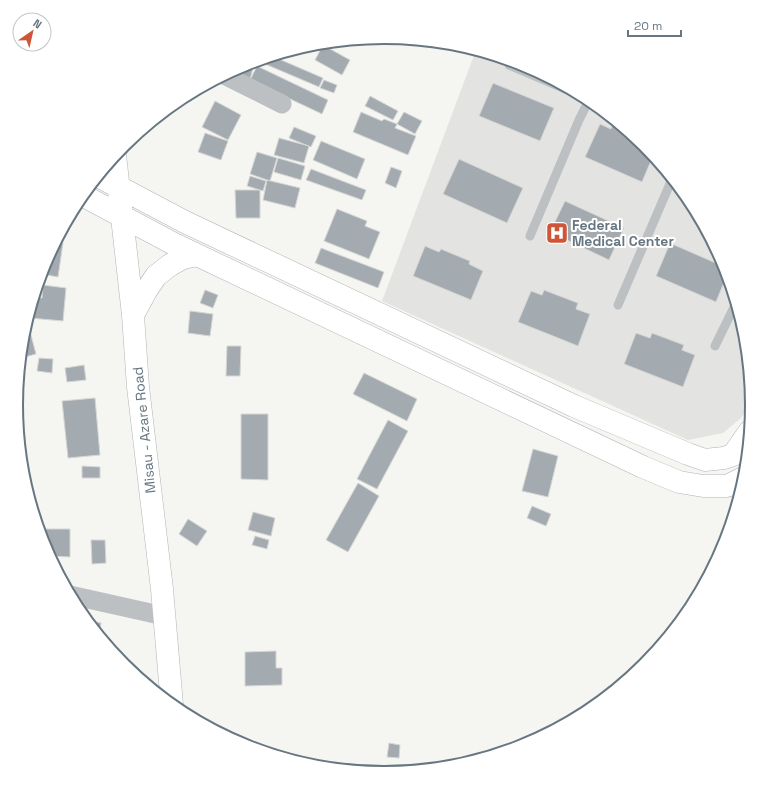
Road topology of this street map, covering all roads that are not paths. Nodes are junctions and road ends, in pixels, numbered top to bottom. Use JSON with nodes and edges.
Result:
{"nodes":[{"id":1,"x":230,"y":78,"type":"edge"},
{"id":2,"x":282,"y":104,"type":"dead end"},
{"id":3,"x":586,"y":106,"type":"edge"},
{"id":4,"x":116,"y":164,"type":"edge"},
{"id":5,"x":103,"y":179,"type":"edge"},
{"id":6,"x":670,"y":185,"type":"edge"},
{"id":7,"x":119,"y":188,"type":"junction"},
{"id":8,"x":88,"y":198,"type":"edge"},
{"id":9,"x":122,"y":217,"type":"junction"},
{"id":10,"x":530,"y":236,"type":"dead end"},
{"id":11,"x":197,"y":255,"type":"junction"},
{"id":12,"x":618,"y":305,"type":"dead end"},
{"id":13,"x":732,"y":310,"type":"edge"},
{"id":14,"x":133,"y":315,"type":"junction"},
{"id":15,"x":715,"y":346,"type":"dead end"},
{"id":16,"x":743,"y":440,"type":"edge"},
{"id":17,"x":733,"y":454,"type":"junction"},
{"id":18,"x":736,"y":482,"type":"edge"},
{"id":19,"x":78,"y":597,"type":"edge"},
{"id":20,"x":164,"y":616,"type":"junction"},
{"id":21,"x":171,"y":696,"type":"edge"}],
"edges":[{"from":1,"to":2,"type":"street"},
{"from":3,"to":10,"type":"lane"},
{"from":4,"to":7,"type":"main road","name":"Misau - Azare Road"},
{"from":5,"to":7,"type":"main road"},
{"from":6,"to":12,"type":"lane"},
{"from":7,"to":9,"type":"main road","name":"Misau - Azare Road"},
{"from":7,"to":17,"type":"main road"},
{"from":8,"to":9,"type":"main road"},
{"from":9,"to":11,"type":"main road"},
{"from":9,"to":14,"type":"main road","name":"Misau - Azare Road"},
{"from":11,"to":14,"type":"main road"},
{"from":11,"to":18,"type":"main road"},
{"from":13,"to":15,"type":"lane"},
{"from":14,"to":20,"type":"main road","name":"Misau - Azare Road"},
{"from":16,"to":17,"type":"main road"},
{"from":17,"to":18,"type":"main road"},
{"from":19,"to":20,"type":"street"},
{"from":20,"to":21,"type":"main road","name":"Misau - Azare Road"}]}
